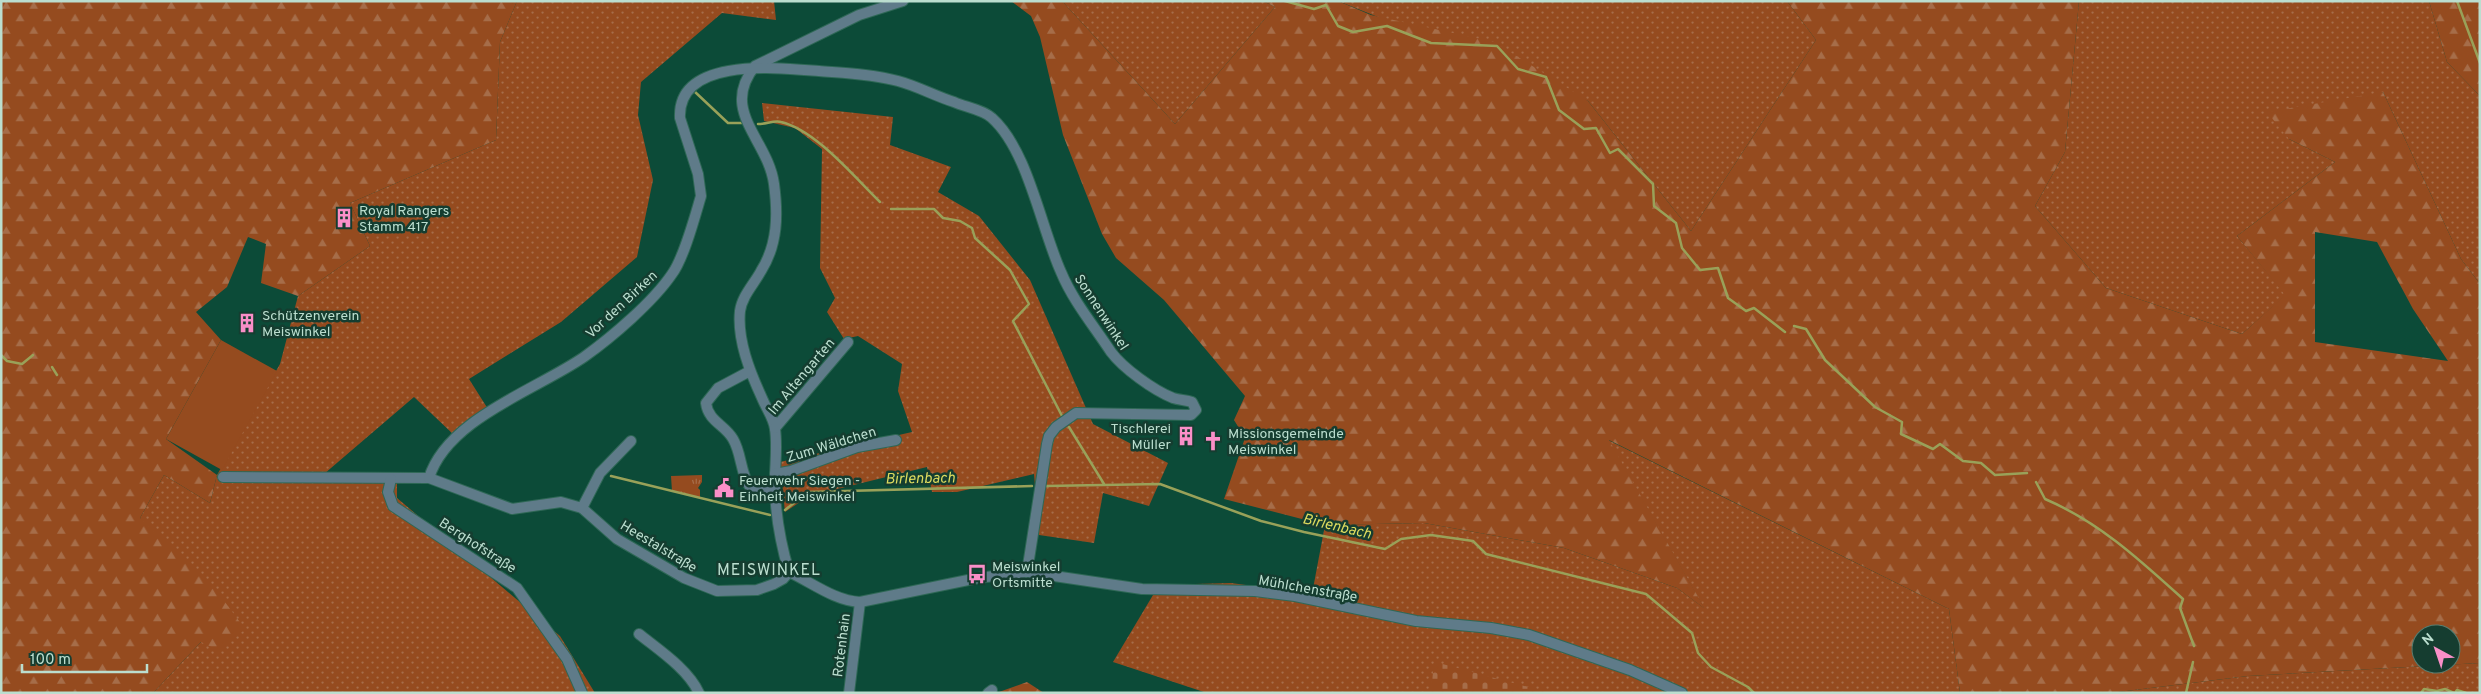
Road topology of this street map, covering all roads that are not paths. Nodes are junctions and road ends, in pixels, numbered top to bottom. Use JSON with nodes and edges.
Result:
{"nodes":[{"id":1,"x":903,"y":1,"type":"edge"},
{"id":2,"x":754,"y":66,"type":"junction"},
{"id":3,"x":848,"y":342,"type":"dead end"},
{"id":4,"x":750,"y":371,"type":"junction"},
{"id":5,"x":775,"y":428,"type":"junction"},
{"id":6,"x":896,"y":440,"type":"dead end"},
{"id":7,"x":631,"y":442,"type":"dead end"},
{"id":8,"x":775,"y":474,"type":"junction"},
{"id":9,"x":224,"y":477,"type":"dead end"},
{"id":10,"x":429,"y":478,"type":"junction"},
{"id":11,"x":391,"y":479,"type":"junction"},
{"id":12,"x":775,"y":491,"type":"junction"},
{"id":13,"x":582,"y":508,"type":"junction"},
{"id":14,"x":789,"y":572,"type":"junction"},
{"id":15,"x":1026,"y":572,"type":"junction"},
{"id":16,"x":860,"y":602,"type":"junction"},
{"id":17,"x":639,"y":634,"type":"dead end"},
{"id":18,"x":582,"y":693,"type":"edge"},
{"id":19,"x":699,"y":693,"type":"edge"},
{"id":20,"x":849,"y":693,"type":"edge"},
{"id":21,"x":1682,"y":693,"type":"edge"}],
"edges":[{"from":1,"to":2,"type":"street"},
{"from":2,"to":4,"type":"street"},
{"from":2,"to":10,"type":"street","name":"Vor den Birken"},
{"from":2,"to":15,"type":"street","name":"Sonnenwinkel"},
{"from":3,"to":5,"type":"street","name":"Im Altengarten"},
{"from":4,"to":5,"type":"street"},
{"from":4,"to":12,"type":"street"},
{"from":5,"to":8,"type":"street"},
{"from":6,"to":8,"type":"street","name":"Zum Wäldchen"},
{"from":7,"to":13,"type":"street"},
{"from":8,"to":12,"type":"street"},
{"from":9,"to":11,"type":"street","name":"Heestalstraße"},
{"from":10,"to":11,"type":"street","name":"Heestalstraße"},
{"from":10,"to":13,"type":"street","name":"Heestalstraße"},
{"from":11,"to":18,"type":"street","name":"Berghofstraße"},
{"from":12,"to":14,"type":"street"},
{"from":13,"to":14,"type":"street","name":"Heestalstraße"},
{"from":14,"to":16,"type":"street"},
{"from":15,"to":16,"type":"street","name":"Mühlchenstraße"},
{"from":15,"to":21,"type":"street","name":"Mühlchenstraße"},
{"from":16,"to":20,"type":"street","name":"Rotenhain"},
{"from":17,"to":19,"type":"street"}]}
